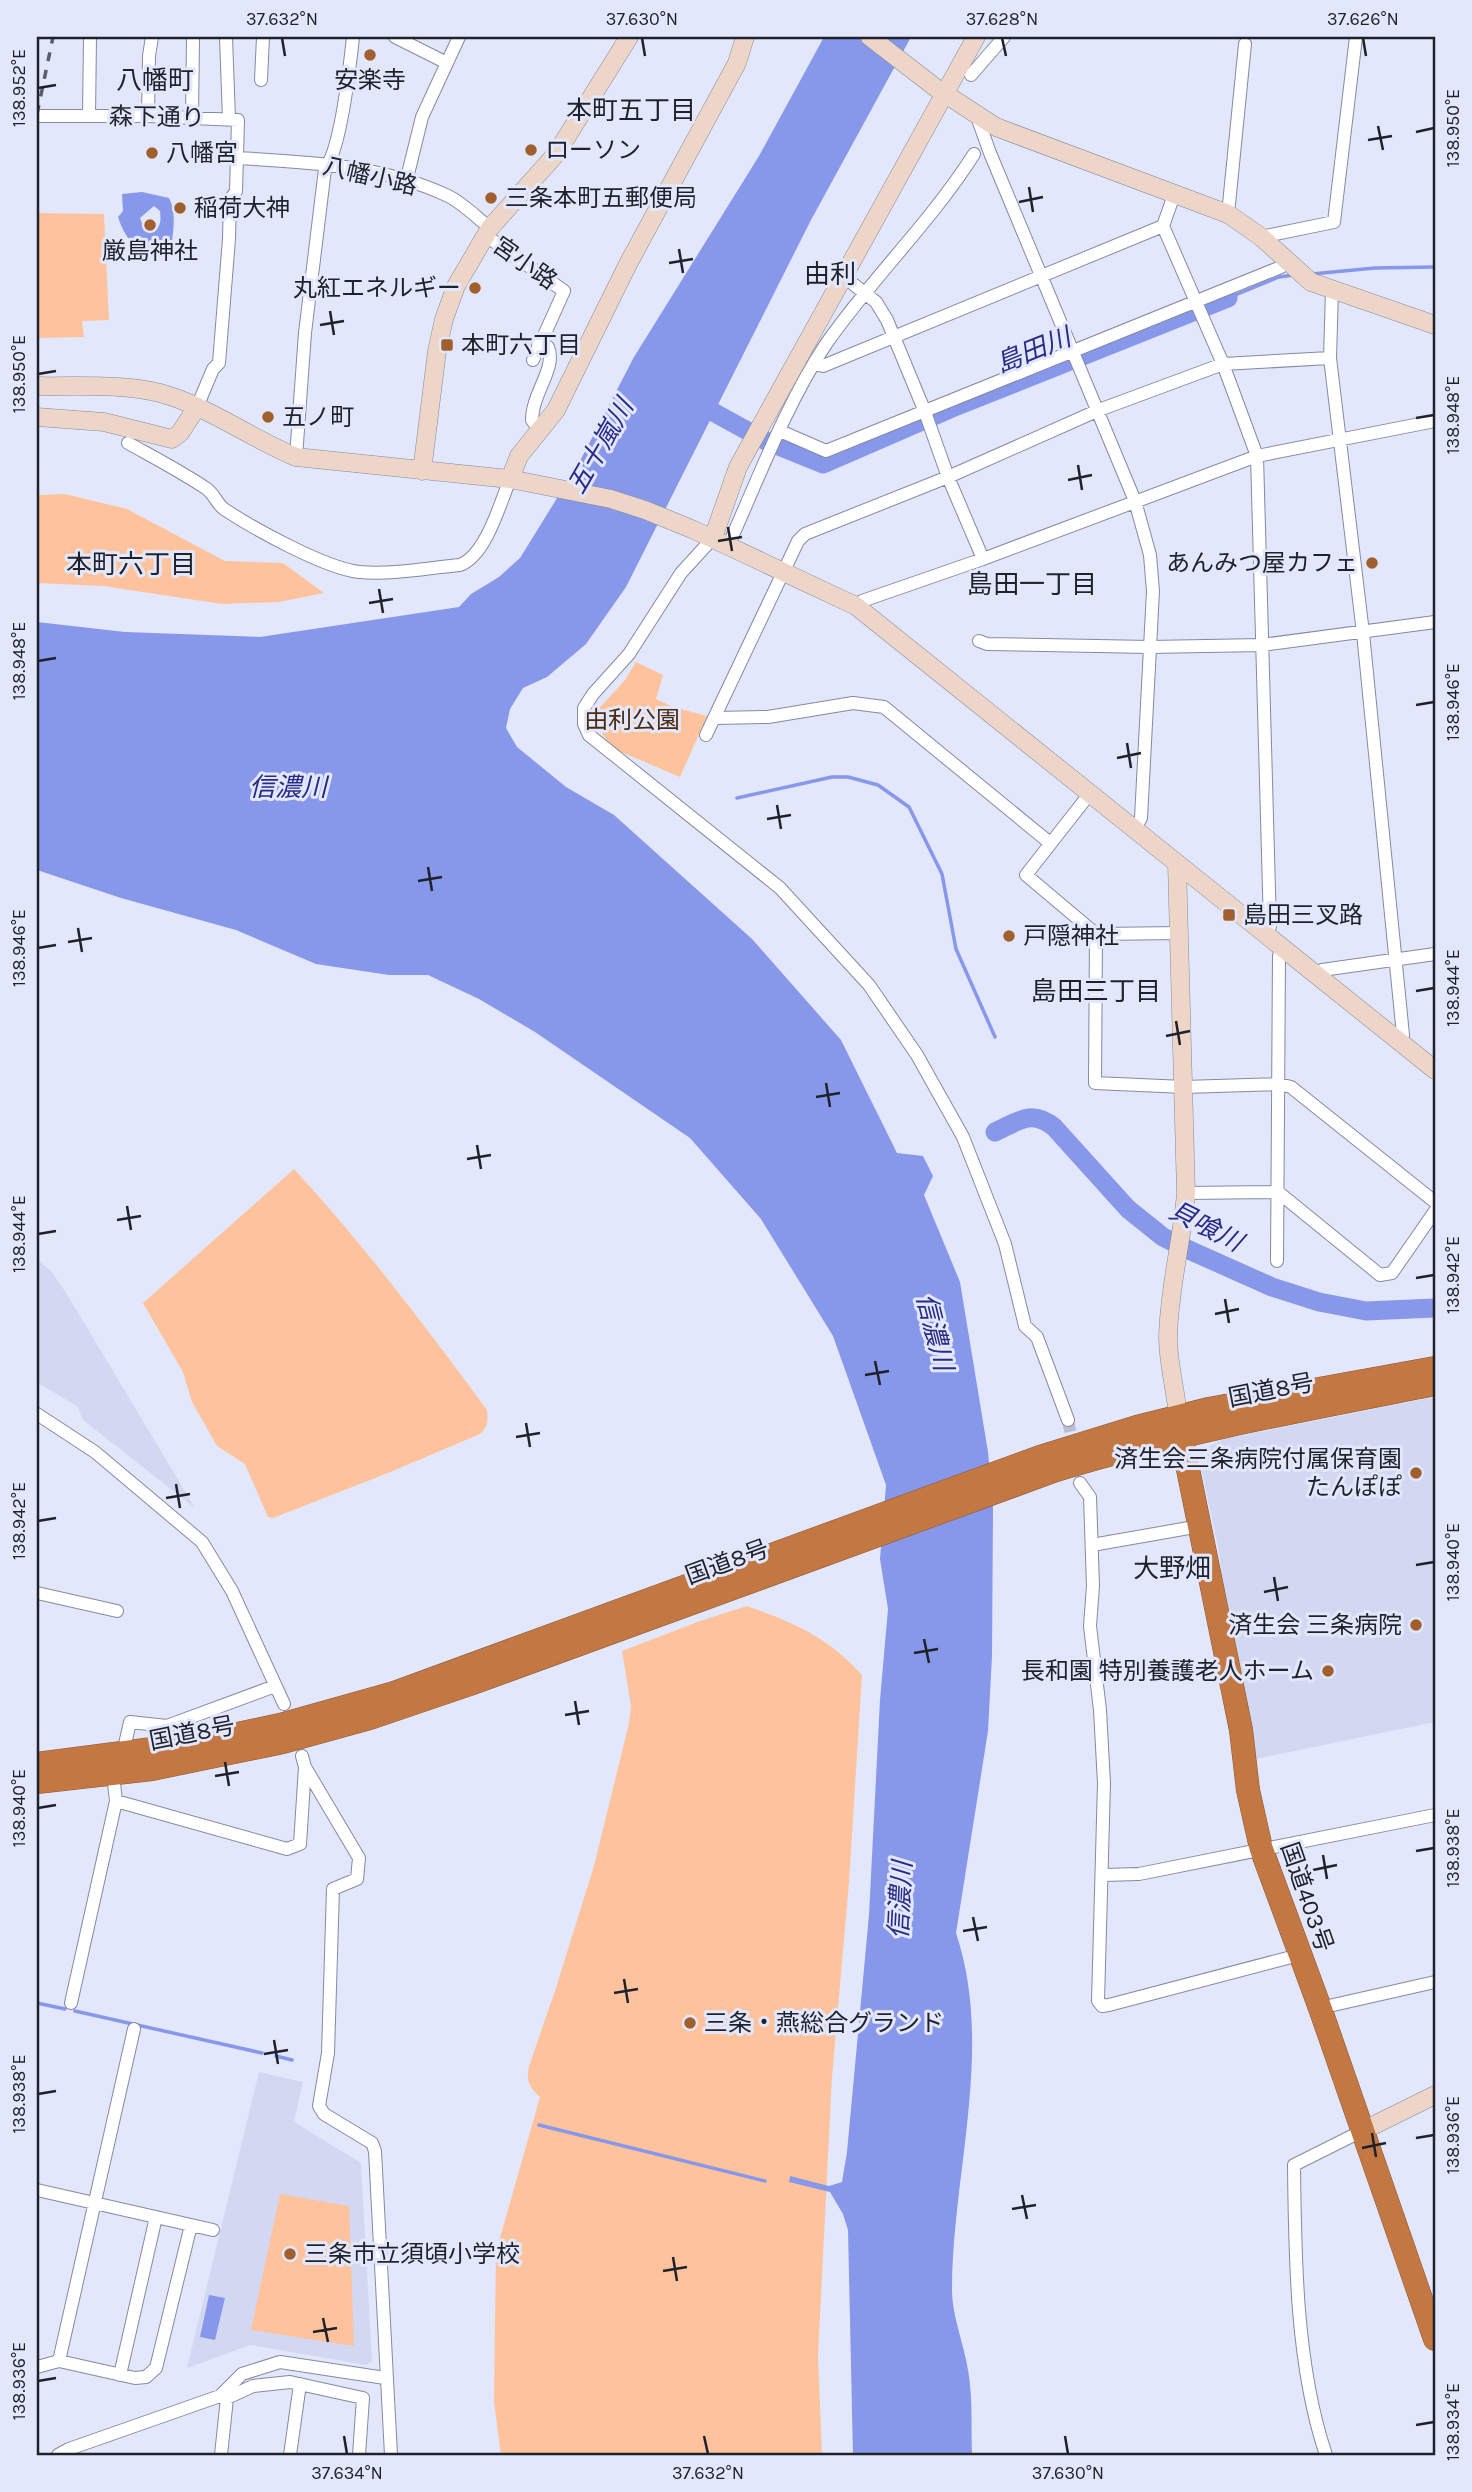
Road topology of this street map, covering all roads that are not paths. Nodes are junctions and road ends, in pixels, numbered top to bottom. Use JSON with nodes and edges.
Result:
{"nodes":[{"id":1,"x":90,"y":37,"type":"edge"},
{"id":2,"x":152,"y":37,"type":"edge"},
{"id":3,"x":193,"y":37,"type":"edge"},
{"id":4,"x":226,"y":37,"type":"edge"},
{"id":5,"x":263,"y":37,"type":"edge"},
{"id":6,"x":354,"y":37,"type":"edge"},
{"id":7,"x":395,"y":37,"type":"edge"},
{"id":8,"x":458,"y":37,"type":"edge"},
{"id":9,"x":629,"y":37,"type":"edge"},
{"id":10,"x":745,"y":37,"type":"edge"},
{"id":11,"x":870,"y":37,"type":"edge"},
{"id":12,"x":976,"y":37,"type":"edge"},
{"id":13,"x":1004,"y":37,"type":"edge"},
{"id":14,"x":1356,"y":37,"type":"edge"},
{"id":15,"x":1245,"y":44,"type":"dead end"},
{"id":16,"x":447,"y":63,"type":"junction"},
{"id":17,"x":971,"y":75,"type":"dead end"},
{"id":18,"x":261,"y":80,"type":"dead end"},
{"id":19,"x":940,"y":91,"type":"junction"},
{"id":20,"x":976,"y":114,"type":"junction"},
{"id":21,"x":37,"y":116,"type":"edge"},
{"id":22,"x":89,"y":116,"type":"junction"},
{"id":23,"x":148,"y":116,"type":"junction"},
{"id":24,"x":192,"y":118,"type":"junction"},
{"id":25,"x":229,"y":118,"type":"junction"},
{"id":26,"x":974,"y":154,"type":"dead end"},
{"id":27,"x":238,"y":158,"type":"junction"},
{"id":28,"x":329,"y":164,"type":"junction"},
{"id":29,"x":406,"y":181,"type":"junction"},
{"id":30,"x":1175,"y":192,"type":"junction"},
{"id":31,"x":1228,"y":214,"type":"junction"},
{"id":32,"x":1163,"y":226,"type":"junction"},
{"id":33,"x":487,"y":231,"type":"junction"},
{"id":34,"x":1261,"y":237,"type":"junction"},
{"id":35,"x":1285,"y":259,"type":"junction"},
{"id":36,"x":843,"y":276,"type":"junction"},
{"id":37,"x":1042,"y":276,"type":"junction"},
{"id":38,"x":1332,"y":290,"type":"junction"},
{"id":39,"x":866,"y":292,"type":"junction"},
{"id":40,"x":1195,"y":302,"type":"junction"},
{"id":41,"x":1435,"y":325,"type":"edge"},
{"id":42,"x":895,"y":335,"type":"junction"},
{"id":43,"x":538,"y":345,"type":"junction"},
{"id":44,"x":1076,"y":356,"type":"junction"},
{"id":45,"x":1330,"y":358,"type":"junction"},
{"id":46,"x":533,"y":360,"type":"dead end"},
{"id":47,"x":814,"y":364,"type":"junction"},
{"id":48,"x":1223,"y":364,"type":"junction"},
{"id":49,"x":37,"y":386,"type":"edge"},
{"id":50,"x":197,"y":407,"type":"junction"},
{"id":51,"x":1099,"y":410,"type":"junction"},
{"id":52,"x":925,"y":412,"type":"junction"},
{"id":53,"x":37,"y":417,"type":"edge"},
{"id":54,"x":1435,"y":421,"type":"edge"},
{"id":55,"x":539,"y":430,"type":"junction"},
{"id":56,"x":780,"y":431,"type":"junction"},
{"id":57,"x":1342,"y":440,"type":"junction"},
{"id":58,"x":128,"y":443,"type":"dead end"},
{"id":59,"x":1258,"y":456,"type":"junction"},
{"id":60,"x":296,"y":457,"type":"junction"},
{"id":61,"x":422,"y":471,"type":"junction"},
{"id":62,"x":948,"y":477,"type":"junction"},
{"id":63,"x":517,"y":481,"type":"junction"},
{"id":64,"x":1135,"y":501,"type":"junction"},
{"id":65,"x":720,"y":542,"type":"junction"},
{"id":66,"x":983,"y":559,"type":"junction"},
{"id":67,"x":784,"y":572,"type":"junction"},
{"id":68,"x":856,"y":606,"type":"junction"},
{"id":69,"x":1435,"y":622,"type":"edge"},
{"id":70,"x":1363,"y":633,"type":"junction"},
{"id":71,"x":979,"y":640,"type":"dead end"},
{"id":72,"x":1262,"y":645,"type":"junction"},
{"id":73,"x":1150,"y":646,"type":"junction"},
{"id":74,"x":714,"y":718,"type":"junction"},
{"id":75,"x":706,"y":735,"type":"dead end"},
{"id":76,"x":1091,"y":792,"type":"junction"},
{"id":77,"x":1135,"y":829,"type":"junction"},
{"id":78,"x":1050,"y":843,"type":"junction"},
{"id":79,"x":1177,"y":864,"type":"junction"},
{"id":80,"x":1181,"y":933,"type":"junction"},
{"id":81,"x":1096,"y":934,"type":"junction"},
{"id":82,"x":1267,"y":935,"type":"junction"},
{"id":83,"x":1281,"y":947,"type":"junction"},
{"id":84,"x":1435,"y":954,"type":"edge"},
{"id":85,"x":1396,"y":960,"type":"junction"},
{"id":86,"x":1314,"y":974,"type":"junction"},
{"id":87,"x":1401,"y":1042,"type":"junction"},
{"id":88,"x":1435,"y":1070,"type":"edge"},
{"id":89,"x":1279,"y":1084,"type":"junction"},
{"id":90,"x":1184,"y":1087,"type":"junction"},
{"id":91,"x":1278,"y":1192,"type":"junction"},
{"id":92,"x":1186,"y":1193,"type":"junction"},
{"id":93,"x":1435,"y":1202,"type":"edge"},
{"id":94,"x":1435,"y":1211,"type":"edge"},
{"id":95,"x":1277,"y":1261,"type":"dead end"},
{"id":96,"x":1435,"y":1368,"type":"edge"},
{"id":97,"x":1435,"y":1384,"type":"edge"},
{"id":98,"x":37,"y":1414,"type":"edge"},
{"id":99,"x":1069,"y":1420,"type":"tunnel mouth"},
{"id":100,"x":1180,"y":1426,"type":"junction"},
{"id":101,"x":1080,"y":1483,"type":"dead end"},
{"id":102,"x":1199,"y":1526,"type":"junction"},
{"id":103,"x":1092,"y":1545,"type":"junction"},
{"id":104,"x":37,"y":1593,"type":"edge"},
{"id":105,"x":117,"y":1611,"type":"dead end"},
{"id":106,"x":275,"y":1686,"type":"junction"},
{"id":107,"x":284,"y":1704,"type":"dead end"},
{"id":108,"x":37,"y":1756,"type":"edge"},
{"id":109,"x":62,"y":1761,"type":"junction"},
{"id":110,"x":118,"y":1764,"type":"junction"},
{"id":111,"x":37,"y":1778,"type":"edge"},
{"id":112,"x":116,"y":1801,"type":"junction"},
{"id":113,"x":1435,"y":1815,"type":"edge"},
{"id":114,"x":1261,"y":1848,"type":"junction"},
{"id":115,"x":1103,"y":1875,"type":"junction"},
{"id":116,"x":1299,"y":1955,"type":"junction"},
{"id":117,"x":1435,"y":1982,"type":"edge"},
{"id":118,"x":71,"y":2003,"type":"dead end"},
{"id":119,"x":1320,"y":2008,"type":"junction"},
{"id":120,"x":134,"y":2029,"type":"dead end"},
{"id":121,"x":1435,"y":2095,"type":"edge"},
{"id":122,"x":1362,"y":2131,"type":"junction"},
{"id":123,"x":37,"y":2190,"type":"edge"},
{"id":124,"x":96,"y":2203,"type":"junction"},
{"id":125,"x":156,"y":2217,"type":"junction"},
{"id":126,"x":191,"y":2225,"type":"junction"},
{"id":127,"x":213,"y":2230,"type":"dead end"},
{"id":128,"x":1435,"y":2339,"type":"edge"},
{"id":129,"x":60,"y":2361,"type":"junction"},
{"id":130,"x":37,"y":2367,"type":"edge"},
{"id":131,"x":120,"y":2375,"type":"junction"},
{"id":132,"x":386,"y":2378,"type":"junction"},
{"id":133,"x":300,"y":2384,"type":"junction"},
{"id":134,"x":224,"y":2397,"type":"junction"},
{"id":135,"x":64,"y":2452,"type":"edge"},
{"id":136,"x":89,"y":2455,"type":"edge"},
{"id":137,"x":221,"y":2455,"type":"edge"},
{"id":138,"x":290,"y":2455,"type":"edge"},
{"id":139,"x":359,"y":2455,"type":"edge"},
{"id":140,"x":391,"y":2455,"type":"edge"},
{"id":141,"x":1326,"y":2455,"type":"edge"}],
"edges":[{"from":1,"to":22,"type":"street"},
{"from":2,"to":23,"type":"street"},
{"from":3,"to":24,"type":"street"},
{"from":4,"to":25,"type":"street"},
{"from":5,"to":18,"type":"street"},
{"from":6,"to":28,"type":"street"},
{"from":7,"to":16,"type":"street"},
{"from":8,"to":16,"type":"street"},
{"from":9,"to":33,"type":"street"},
{"from":10,"to":55,"type":"street"},
{"from":11,"to":19,"type":"street"},
{"from":12,"to":19,"type":"street"},
{"from":13,"to":17,"type":"street"},
{"from":14,"to":34,"type":"street"},
{"from":15,"to":31,"type":"street"},
{"from":16,"to":29,"type":"street"},
{"from":19,"to":20,"type":"street"},
{"from":19,"to":36,"type":"street"},
{"from":20,"to":30,"type":"street"},
{"from":20,"to":37,"type":"street"},
{"from":21,"to":22,"type":"street","name":"森下通り"},
{"from":22,"to":23,"type":"street","name":"森下通り"},
{"from":23,"to":24,"type":"street","name":"森下通り"},
{"from":24,"to":25,"type":"street","name":"森下通り"},
{"from":25,"to":27,"type":"street","name":"森下通り"},
{"from":26,"to":39,"type":"street"},
{"from":27,"to":28,"type":"street","name":"八幡小路"},
{"from":27,"to":50,"type":"street"},
{"from":28,"to":29,"type":"street","name":"八幡小路"},
{"from":28,"to":60,"type":"street"},
{"from":29,"to":33,"type":"street","name":"八幡小路"},
{"from":30,"to":31,"type":"street"},
{"from":30,"to":32,"type":"street"},
{"from":31,"to":34,"type":"street"},
{"from":32,"to":37,"type":"street"},
{"from":32,"to":40,"type":"street"},
{"from":33,"to":43,"type":"street","name":"宮小路"},
{"from":33,"to":61,"type":"street"},
{"from":34,"to":35,"type":"street"},
{"from":35,"to":38,"type":"street"},
{"from":35,"to":40,"type":"street"},
{"from":36,"to":39,"type":"street"},
{"from":36,"to":65,"type":"street"},
{"from":37,"to":42,"type":"street"},
{"from":37,"to":44,"type":"street"},
{"from":38,"to":41,"type":"street"},
{"from":38,"to":45,"type":"street"},
{"from":39,"to":42,"type":"street"},
{"from":39,"to":47,"type":"street"},
{"from":40,"to":44,"type":"street"},
{"from":40,"to":48,"type":"street"},
{"from":42,"to":47,"type":"street"},
{"from":42,"to":52,"type":"street"},
{"from":43,"to":46,"type":"street"},
{"from":43,"to":55,"type":"street"},
{"from":44,"to":51,"type":"street"},
{"from":44,"to":52,"type":"street"},
{"from":45,"to":48,"type":"street"},
{"from":45,"to":57,"type":"street"},
{"from":47,"to":56,"type":"street"},
{"from":48,"to":51,"type":"street"},
{"from":48,"to":59,"type":"street"},
{"from":49,"to":50,"type":"street"},
{"from":50,"to":53,"type":"street"},
{"from":50,"to":60,"type":"street"},
{"from":51,"to":62,"type":"street"},
{"from":51,"to":64,"type":"street"},
{"from":52,"to":56,"type":"street"},
{"from":52,"to":62,"type":"street"},
{"from":54,"to":57,"type":"street"},
{"from":55,"to":63,"type":"street"},
{"from":56,"to":65,"type":"street"},
{"from":57,"to":59,"type":"street"},
{"from":57,"to":70,"type":"street"},
{"from":58,"to":63,"type":"street"},
{"from":59,"to":64,"type":"street"},
{"from":59,"to":72,"type":"street"},
{"from":60,"to":61,"type":"street"},
{"from":61,"to":63,"type":"street"},
{"from":62,"to":66,"type":"street"},
{"from":62,"to":67,"type":"street"},
{"from":63,"to":65,"type":"street"},
{"from":64,"to":66,"type":"street"},
{"from":64,"to":73,"type":"street"},
{"from":65,"to":67,"type":"street"},
{"from":65,"to":99,"type":"street"},
{"from":66,"to":68,"type":"street"},
{"from":67,"to":68,"type":"street"},
{"from":67,"to":74,"type":"street"},
{"from":68,"to":76,"type":"street"},
{"from":69,"to":70,"type":"street"},
{"from":70,"to":72,"type":"street"},
{"from":70,"to":85,"type":"street"},
{"from":71,"to":73,"type":"street"},
{"from":72,"to":73,"type":"street"},
{"from":72,"to":82,"type":"street"},
{"from":73,"to":77,"type":"street"},
{"from":74,"to":75,"type":"street"},
{"from":74,"to":78,"type":"street"},
{"from":76,"to":77,"type":"street"},
{"from":76,"to":78,"type":"street"},
{"from":77,"to":79,"type":"street"},
{"from":78,"to":81,"type":"street"},
{"from":79,"to":80,"type":"street"},
{"from":79,"to":82,"type":"street"},
{"from":80,"to":81,"type":"street"},
{"from":80,"to":90,"type":"street"},
{"from":81,"to":90,"type":"street"},
{"from":82,"to":83,"type":"street"},
{"from":83,"to":86,"type":"street"},
{"from":83,"to":89,"type":"street"},
{"from":84,"to":85,"type":"street"},
{"from":85,"to":86,"type":"street"},
{"from":85,"to":87,"type":"street"},
{"from":86,"to":87,"type":"street"},
{"from":87,"to":88,"type":"street"},
{"from":89,"to":90,"type":"street"},
{"from":89,"to":91,"type":"street"},
{"from":89,"to":93,"type":"street"},
{"from":90,"to":92,"type":"street"},
{"from":91,"to":92,"type":"street"},
{"from":91,"to":94,"type":"street"},
{"from":91,"to":95,"type":"street"},
{"from":92,"to":100,"type":"street"},
{"from":96,"to":100,"type":"highway","name":"国道8号"},
{"from":97,"to":100,"type":"highway","name":"国道8号"},
{"from":98,"to":106,"type":"street"},
{"from":100,"to":102,"type":"highway","name":"国道403号"},
{"from":100,"to":110,"type":"highway","name":"国道8号"},
{"from":101,"to":103,"type":"street"},
{"from":102,"to":103,"type":"street"},
{"from":102,"to":114,"type":"highway","name":"国道403号"},
{"from":103,"to":115,"type":"street"},
{"from":104,"to":105,"type":"street"},
{"from":106,"to":107,"type":"street"},
{"from":106,"to":110,"type":"street"},
{"from":108,"to":109,"type":"highway"},
{"from":109,"to":110,"type":"highway","name":"国道8号"},
{"from":109,"to":111,"type":"highway","name":"国道8号"},
{"from":110,"to":111,"type":"highway","name":"国道8号"},
{"from":110,"to":112,"type":"street"},
{"from":112,"to":118,"type":"street"},
{"from":112,"to":132,"type":"street"},
{"from":113,"to":114,"type":"street"},
{"from":114,"to":115,"type":"street"},
{"from":114,"to":116,"type":"highway","name":"国道403号"},
{"from":115,"to":116,"type":"street"},
{"from":116,"to":119,"type":"highway","name":"国道403号"},
{"from":117,"to":119,"type":"street"},
{"from":119,"to":122,"type":"highway","name":"国道403号"},
{"from":120,"to":124,"type":"street"},
{"from":121,"to":122,"type":"street"},
{"from":122,"to":128,"type":"highway","name":"国道403号"},
{"from":122,"to":141,"type":"street"},
{"from":123,"to":124,"type":"street"},
{"from":124,"to":125,"type":"street"},
{"from":124,"to":129,"type":"street"},
{"from":125,"to":126,"type":"street"},
{"from":125,"to":131,"type":"street"},
{"from":126,"to":127,"type":"street"},
{"from":126,"to":131,"type":"street"},
{"from":129,"to":130,"type":"street"},
{"from":129,"to":131,"type":"street"},
{"from":132,"to":134,"type":"street"},
{"from":132,"to":140,"type":"street"},
{"from":133,"to":134,"type":"street"},
{"from":133,"to":138,"type":"street"},
{"from":133,"to":139,"type":"street"},
{"from":134,"to":135,"type":"street"},
{"from":134,"to":137,"type":"street"},
{"from":135,"to":136,"type":"street"}]}
